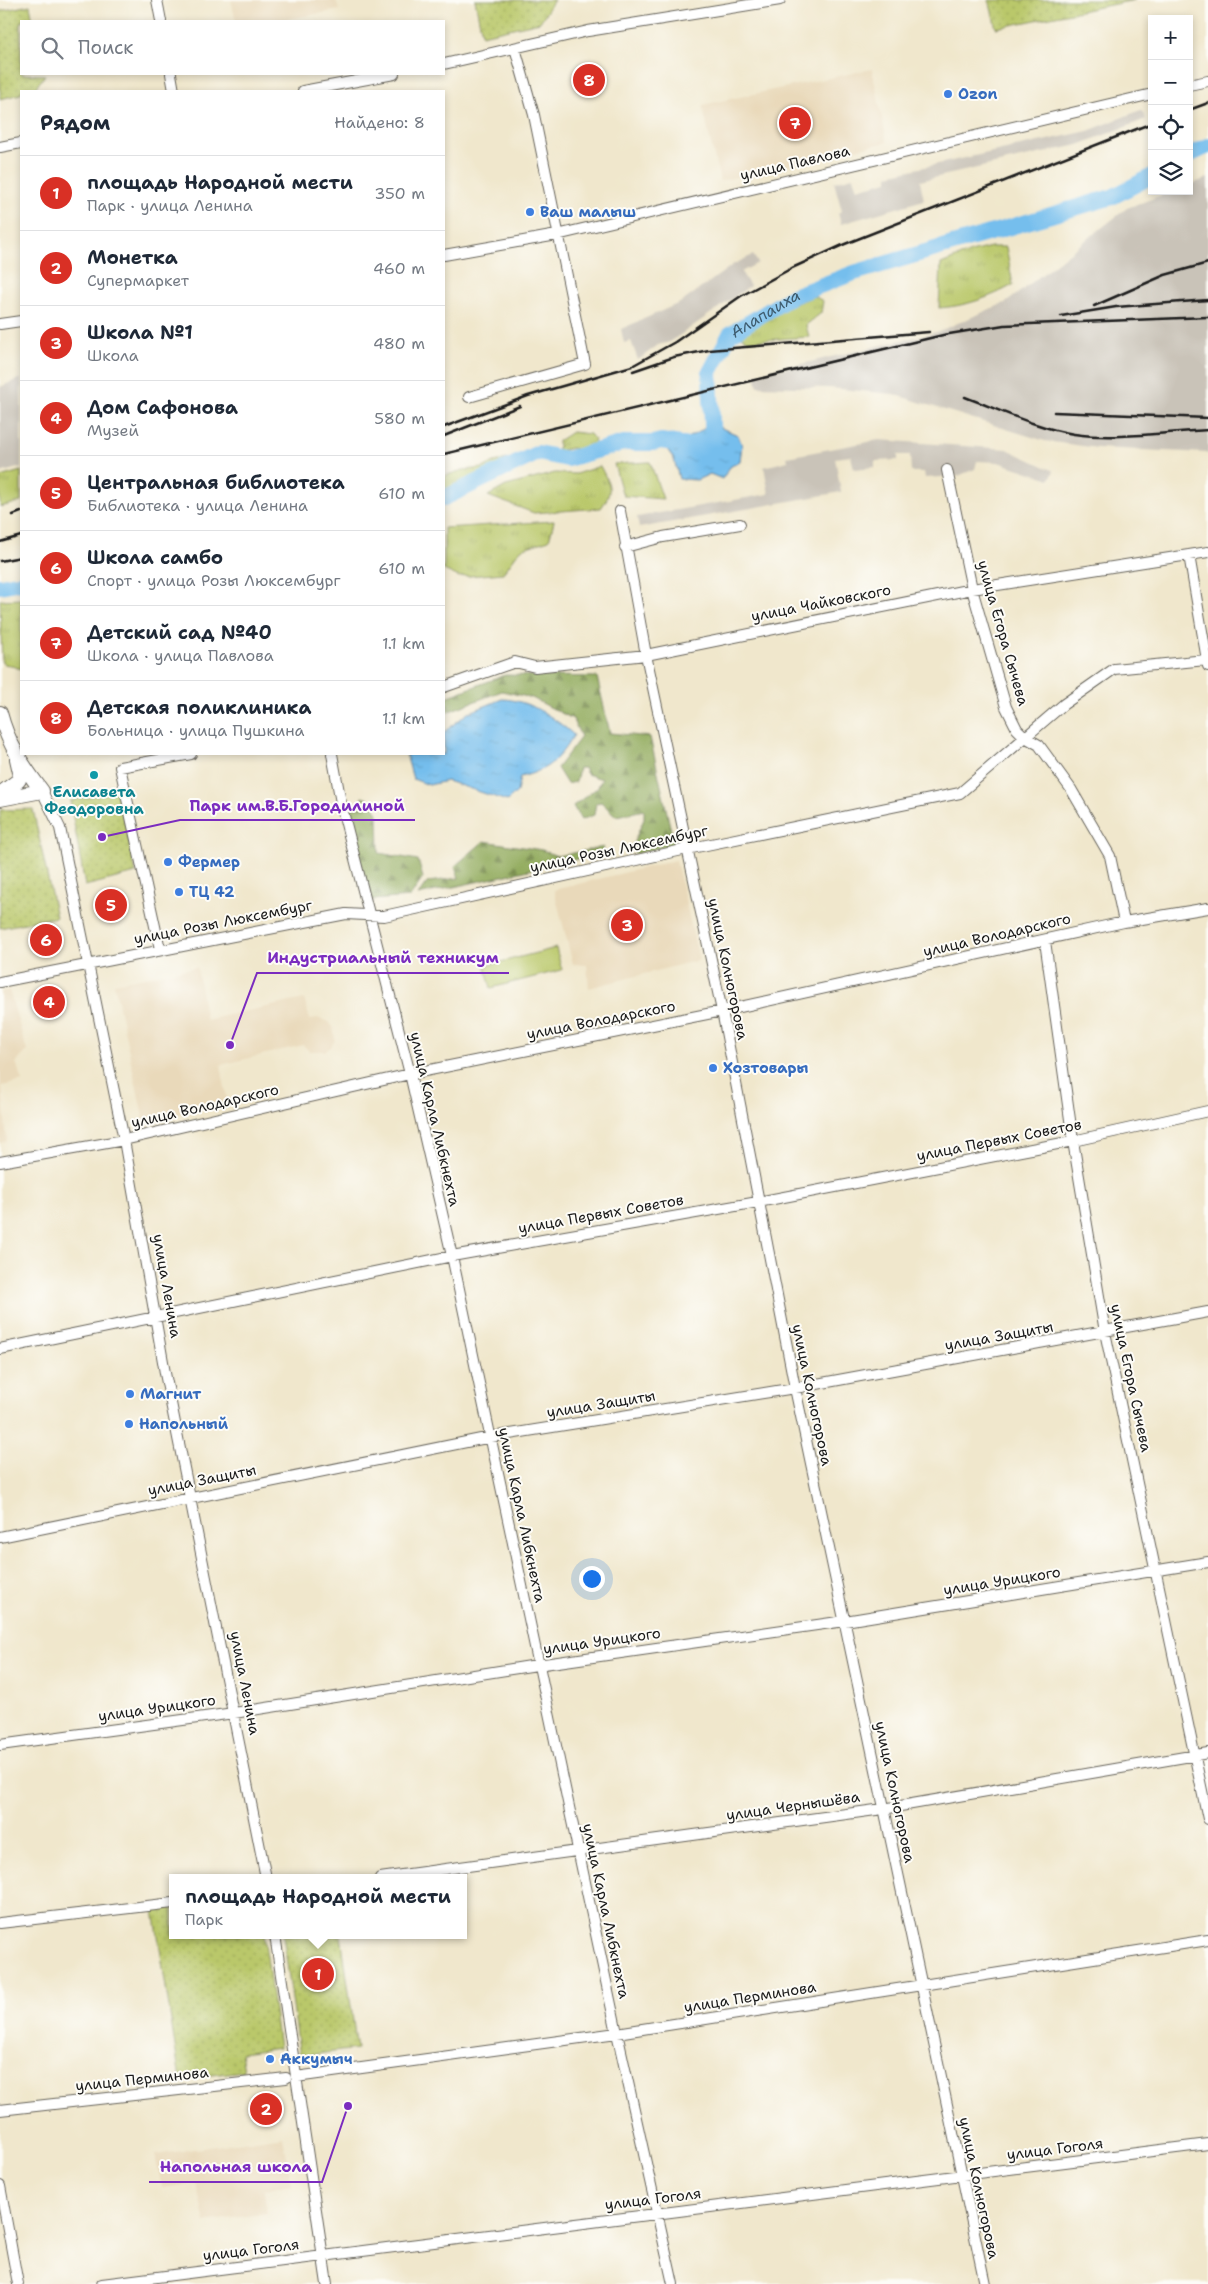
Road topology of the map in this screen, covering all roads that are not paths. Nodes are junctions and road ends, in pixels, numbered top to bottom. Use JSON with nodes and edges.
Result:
{"nodes":[{"id":1,"x":157,"y":0,"type":"edge"},
{"id":2,"x":780,"y":0,"type":"edge"},
{"id":3,"x":161,"y":20,"type":"edge"},
{"id":4,"x":515,"y":48,"type":"junction"},
{"id":5,"x":445,"y":64,"type":"edge"},
{"id":6,"x":171,"y":75,"type":"edge"},
{"id":7,"x":389,"y":75,"type":"edge"},
{"id":8,"x":1208,"y":81,"type":"edge"},
{"id":9,"x":1193,"y":84,"type":"edge"},
{"id":10,"x":174,"y":90,"type":"edge"},
{"id":11,"x":308,"y":90,"type":"edge"},
{"id":12,"x":1148,"y":95,"type":"edge"},
{"id":13,"x":20,"y":143,"type":"edge"},
{"id":14,"x":0,"y":146,"type":"edge"},
{"id":15,"x":557,"y":235,"type":"junction"},
{"id":16,"x":445,"y":255,"type":"edge"},
{"id":17,"x":20,"y":321,"type":"edge"},
{"id":18,"x":0,"y":324,"type":"edge"},
{"id":19,"x":469,"y":397,"type":"dead end"},
{"id":20,"x":947,"y":470,"type":"dead end"},
{"id":21,"x":620,"y":511,"type":"dead end"},
{"id":22,"x":740,"y":524,"type":"dead end"},
{"id":23,"x":625,"y":547,"type":"junction"},
{"id":24,"x":1208,"y":552,"type":"edge"},
{"id":25,"x":1189,"y":555,"type":"junction"},
{"id":26,"x":972,"y":589,"type":"junction"},
{"id":27,"x":646,"y":655,"type":"junction"},
{"id":28,"x":1207,"y":663,"type":"edge"},
{"id":29,"x":445,"y":687,"type":"edge"},
{"id":30,"x":0,"y":713,"type":"edge"},
{"id":31,"x":1025,"y":737,"type":"junction"},
{"id":32,"x":186,"y":755,"type":"edge"},
{"id":33,"x":332,"y":755,"type":"edge"},
{"id":34,"x":17,"y":758,"type":"junction"},
{"id":35,"x":42,"y":791,"type":"junction"},
{"id":36,"x":0,"y":794,"type":"edge"},
{"id":37,"x":0,"y":800,"type":"edge"},
{"id":38,"x":687,"y":849,"type":"junction"},
{"id":39,"x":1208,"y":908,"type":"edge"},
{"id":40,"x":369,"y":915,"type":"junction"},
{"id":41,"x":1124,"y":922,"type":"junction"},
{"id":42,"x":1045,"y":941,"type":"junction"},
{"id":43,"x":160,"y":949,"type":"junction"},
{"id":44,"x":88,"y":964,"type":"junction"},
{"id":45,"x":0,"y":982,"type":"edge"},
{"id":46,"x":722,"y":1011,"type":"junction"},
{"id":47,"x":410,"y":1074,"type":"junction"},
{"id":48,"x":1208,"y":1110,"type":"edge"},
{"id":49,"x":124,"y":1140,"type":"junction"},
{"id":50,"x":1073,"y":1141,"type":"junction"},
{"id":51,"x":0,"y":1162,"type":"edge"},
{"id":52,"x":758,"y":1202,"type":"junction"},
{"id":53,"x":452,"y":1256,"type":"junction"},
{"id":54,"x":1208,"y":1312,"type":"edge"},
{"id":55,"x":156,"y":1318,"type":"junction"},
{"id":56,"x":1105,"y":1332,"type":"junction"},
{"id":57,"x":0,"y":1349,"type":"edge"},
{"id":58,"x":795,"y":1388,"type":"junction"},
{"id":59,"x":491,"y":1437,"type":"junction"},
{"id":60,"x":191,"y":1498,"type":"junction"},
{"id":61,"x":0,"y":1537,"type":"edge"},
{"id":62,"x":1208,"y":1562,"type":"edge"},
{"id":63,"x":1157,"y":1571,"type":"junction"},
{"id":64,"x":845,"y":1621,"type":"junction"},
{"id":65,"x":538,"y":1665,"type":"junction"},
{"id":66,"x":234,"y":1713,"type":"junction"},
{"id":67,"x":0,"y":1745,"type":"edge"},
{"id":68,"x":1208,"y":1754,"type":"edge"},
{"id":69,"x":1195,"y":1756,"type":"junction"},
{"id":70,"x":883,"y":1809,"type":"junction"},
{"id":71,"x":1208,"y":1819,"type":"edge"},
{"id":72,"x":579,"y":1851,"type":"junction"},
{"id":73,"x":265,"y":1874,"type":"edge"},
{"id":74,"x":409,"y":1874,"type":"edge"},
{"id":75,"x":169,"y":1903,"type":"edge"},
{"id":76,"x":0,"y":1923,"type":"edge"},
{"id":77,"x":275,"y":1939,"type":"edge"},
{"id":78,"x":1208,"y":1940,"type":"edge"},
{"id":79,"x":920,"y":1986,"type":"junction"},
{"id":80,"x":616,"y":2033,"type":"junction"},
{"id":81,"x":291,"y":2077,"type":"junction"},
{"id":82,"x":0,"y":2110,"type":"edge"},
{"id":83,"x":1208,"y":2144,"type":"edge"},
{"id":84,"x":961,"y":2177,"type":"junction"},
{"id":85,"x":0,"y":2186,"type":"edge"},
{"id":86,"x":659,"y":2213,"type":"junction"},
{"id":87,"x":322,"y":2256,"type":"junction"},
{"id":88,"x":18,"y":2284,"type":"edge"},
{"id":89,"x":102,"y":2284,"type":"edge"},
{"id":90,"x":327,"y":2284,"type":"edge"},
{"id":91,"x":674,"y":2284,"type":"edge"},
{"id":92,"x":984,"y":2284,"type":"edge"}],
"edges":[{"from":1,"to":3,"type":"street"},
{"from":2,"to":4,"type":"street"},
{"from":4,"to":5,"type":"street"},
{"from":4,"to":15,"type":"street"},
{"from":6,"to":10,"type":"street"},
{"from":7,"to":11,"type":"street"},
{"from":8,"to":9,"type":"street"},
{"from":12,"to":15,"type":"street","name":"улица Павлова"},
{"from":13,"to":14,"type":"street"},
{"from":15,"to":16,"type":"street","name":"улица Павлова"},
{"from":15,"to":19,"type":"street"},
{"from":17,"to":18,"type":"street"},
{"from":20,"to":26,"type":"street","name":"улица Егора Сычева"},
{"from":21,"to":23,"type":"street","name":"улица Колногорова"},
{"from":22,"to":23,"type":"street"},
{"from":23,"to":27,"type":"street","name":"улица Колногорова"},
{"from":24,"to":25,"type":"street","name":"улица Чайковского"},
{"from":25,"to":26,"type":"street","name":"улица Чайковского"},
{"from":25,"to":28,"type":"street"},
{"from":26,"to":27,"type":"street","name":"улица Чайковского"},
{"from":26,"to":31,"type":"street","name":"улица Егора Сычева"},
{"from":27,"to":29,"type":"street","name":"улица Чайковского"},
{"from":27,"to":38,"type":"street","name":"улица Колногорова"},
{"from":28,"to":31,"type":"street","name":"улица Розы Люксембург"},
{"from":30,"to":34,"type":"main road","name":"улица Ленина"},
{"from":31,"to":38,"type":"street","name":"улица Розы Люксембург"},
{"from":31,"to":41,"type":"street","name":"улица Егора Сычева"},
{"from":32,"to":43,"type":"street"},
{"from":33,"to":40,"type":"street","name":"улица Карла Либкнехта"},
{"from":34,"to":35,"type":"main road","name":"улица Ленина"},
{"from":34,"to":36,"type":"main road"},
{"from":35,"to":37,"type":"main road"},
{"from":35,"to":44,"type":"street","name":"улица Ленина"},
{"from":38,"to":40,"type":"street","name":"улица Розы Люксембург"},
{"from":38,"to":46,"type":"street","name":"улица Колногорова"},
{"from":39,"to":41,"type":"street","name":"улица Володарского"},
{"from":40,"to":43,"type":"street","name":"улица Розы Люксембург"},
{"from":40,"to":47,"type":"street","name":"улица Карла Либкнехта"},
{"from":41,"to":42,"type":"street","name":"улица Володарского"},
{"from":42,"to":46,"type":"street","name":"улица Володарского"},
{"from":42,"to":50,"type":"street","name":"улица Егора Сычева"},
{"from":43,"to":44,"type":"street","name":"улица Розы Люксембург"},
{"from":44,"to":45,"type":"street","name":"улица Розы Люксембург"},
{"from":44,"to":49,"type":"street","name":"улица Ленина"},
{"from":46,"to":47,"type":"street","name":"улица Володарского"},
{"from":46,"to":52,"type":"street","name":"улица Колногорова"},
{"from":47,"to":49,"type":"street","name":"улица Володарского"},
{"from":47,"to":53,"type":"street","name":"улица Карла Либкнехта"},
{"from":48,"to":50,"type":"street","name":"улица Первых Советов"},
{"from":49,"to":51,"type":"street","name":"улица Володарского"},
{"from":49,"to":55,"type":"street","name":"улица Ленина"},
{"from":50,"to":52,"type":"street","name":"улица Первых Советов"},
{"from":50,"to":56,"type":"street","name":"улица Егора Сычева"},
{"from":52,"to":53,"type":"street","name":"улица Первых Советов"},
{"from":52,"to":58,"type":"street","name":"улица Колногорова"},
{"from":53,"to":55,"type":"street","name":"улица Первых Советов"},
{"from":53,"to":59,"type":"street","name":"улица Карла Либкнехта"},
{"from":54,"to":56,"type":"street","name":"улица Защиты"},
{"from":55,"to":57,"type":"street","name":"улица Первых Советов"},
{"from":55,"to":60,"type":"street","name":"улица Ленина"},
{"from":56,"to":58,"type":"street","name":"улица Защиты"},
{"from":56,"to":63,"type":"street","name":"улица Егора Сычева"},
{"from":58,"to":59,"type":"street","name":"улица Защиты"},
{"from":58,"to":64,"type":"street","name":"улица Колногорова"},
{"from":59,"to":60,"type":"street","name":"улица Защиты"},
{"from":59,"to":65,"type":"street","name":"улица Карла Либкнехта"},
{"from":60,"to":61,"type":"street","name":"улица Защиты"},
{"from":60,"to":66,"type":"street","name":"улица Ленина"},
{"from":62,"to":63,"type":"street","name":"улица Урицкого"},
{"from":63,"to":64,"type":"street","name":"улица Урицкого"},
{"from":63,"to":69,"type":"street","name":"улица Егора Сычева"},
{"from":64,"to":65,"type":"street","name":"улица Урицкого"},
{"from":64,"to":70,"type":"street","name":"улица Колногорова"},
{"from":65,"to":66,"type":"street","name":"улица Урицкого"},
{"from":65,"to":72,"type":"street","name":"улица Карла Либкнехта"},
{"from":66,"to":67,"type":"street","name":"улица Урицкого"},
{"from":66,"to":73,"type":"street","name":"улица Ленина"},
{"from":68,"to":69,"type":"street","name":"улица Чернышёва"},
{"from":69,"to":70,"type":"street","name":"улица Чернышёва"},
{"from":69,"to":71,"type":"street","name":"улица Егора Сычева"},
{"from":70,"to":72,"type":"street","name":"улица Чернышёва"},
{"from":70,"to":79,"type":"street","name":"улица Колногорова"},
{"from":72,"to":74,"type":"street","name":"улица Чернышёва"},
{"from":72,"to":80,"type":"street","name":"улица Карла Либкнехта"},
{"from":75,"to":76,"type":"street"},
{"from":77,"to":81,"type":"street"},
{"from":78,"to":79,"type":"street","name":"улица Перминова"},
{"from":79,"to":80,"type":"street","name":"улица Перминова"},
{"from":79,"to":84,"type":"street","name":"улица Колногорова"},
{"from":80,"to":81,"type":"street","name":"улица Перминова"},
{"from":80,"to":86,"type":"street","name":"улица Карла Либкнехта"},
{"from":81,"to":82,"type":"street","name":"улица Перминова"},
{"from":81,"to":87,"type":"street"},
{"from":83,"to":84,"type":"street","name":"улица Гоголя"},
{"from":84,"to":86,"type":"street","name":"улица Гоголя"},
{"from":84,"to":92,"type":"street","name":"улица Колногорова"},
{"from":85,"to":88,"type":"street"},
{"from":86,"to":87,"type":"street","name":"улица Гоголя"},
{"from":86,"to":91,"type":"street","name":"улица Карла Либкнехта"},
{"from":87,"to":89,"type":"street","name":"улица Гоголя"},
{"from":87,"to":90,"type":"street"}]}
